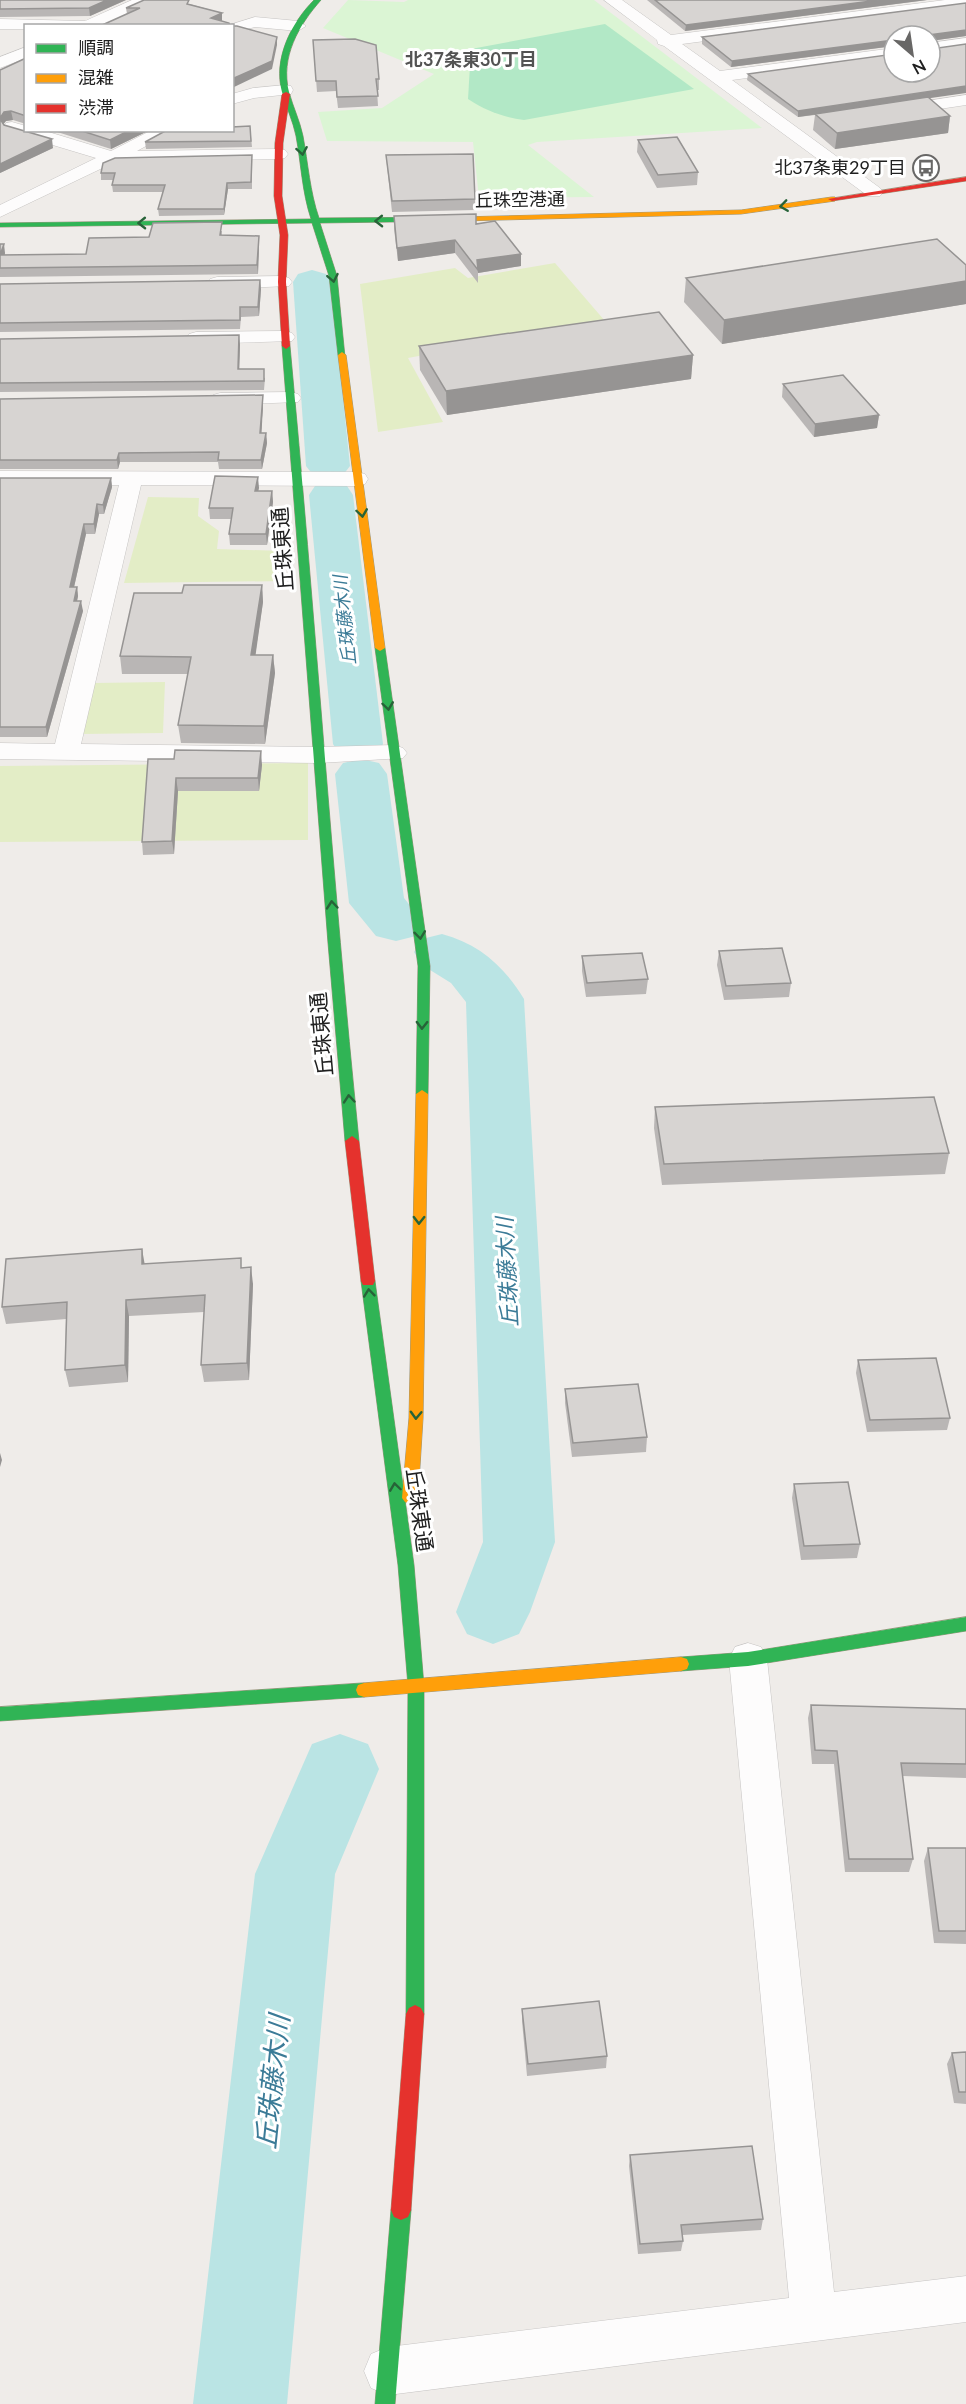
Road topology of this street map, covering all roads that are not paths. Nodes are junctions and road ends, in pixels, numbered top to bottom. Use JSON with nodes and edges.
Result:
{"nodes":[{"id":1,"x":145,"y":0,"type":"edge"},
{"id":2,"x":318,"y":0,"type":"edge"},
{"id":3,"x":612,"y":0,"type":"edge"},
{"id":4,"x":945,"y":2,"type":"edge"},
{"id":5,"x":966,"y":2,"type":"edge"},
{"id":6,"x":966,"y":18,"type":"edge"},
{"id":7,"x":832,"y":20,"type":"junction"},
{"id":8,"x":0,"y":24,"type":"edge"},
{"id":9,"x":24,"y":24,"type":"edge"},
{"id":10,"x":94,"y":24,"type":"edge"},
{"id":11,"x":298,"y":26,"type":"junction"},
{"id":12,"x":234,"y":27,"type":"edge"},
{"id":13,"x":664,"y":41,"type":"junction"},
{"id":14,"x":966,"y":43,"type":"edge"},
{"id":15,"x":942,"y":46,"type":"edge"},
{"id":16,"x":882,"y":52,"type":"edge"},
{"id":17,"x":24,"y":53,"type":"edge"},
{"id":18,"x":882,"y":55,"type":"edge"},
{"id":19,"x":0,"y":63,"type":"edge"},
{"id":20,"x":716,"y":77,"type":"junction"},
{"id":21,"x":286,"y":92,"type":"junction"},
{"id":22,"x":234,"y":98,"type":"edge"},
{"id":23,"x":966,"y":100,"type":"edge"},
{"id":24,"x":875,"y":113,"type":"edge"},
{"id":25,"x":806,"y":124,"type":"dead end"},
{"id":26,"x":783,"y":127,"type":"junction"},
{"id":27,"x":29,"y":132,"type":"edge"},
{"id":28,"x":163,"y":132,"type":"edge"},
{"id":29,"x":279,"y":154,"type":"junction"},
{"id":30,"x":112,"y":157,"type":"junction"},
{"id":31,"x":966,"y":168,"type":"edge"},
{"id":32,"x":966,"y":179,"type":"edge"},
{"id":33,"x":869,"y":188,"type":"junction"},
{"id":34,"x":0,"y":212,"type":"edge"},
{"id":35,"x":280,"y":216,"type":"junction"},
{"id":36,"x":314,"y":216,"type":"junction"},
{"id":37,"x":0,"y":225,"type":"edge"},
{"id":38,"x":282,"y":282,"type":"junction"},
{"id":39,"x":200,"y":283,"type":"edge"},
{"id":40,"x":285,"y":337,"type":"junction"},
{"id":41,"x":178,"y":338,"type":"edge"},
{"id":42,"x":291,"y":398,"type":"junction"},
{"id":43,"x":198,"y":399,"type":"edge"},
{"id":44,"x":0,"y":478,"type":"edge"},
{"id":45,"x":132,"y":478,"type":"junction"},
{"id":46,"x":299,"y":479,"type":"junction"},
{"id":47,"x":357,"y":479,"type":"junction"},
{"id":48,"x":0,"y":751,"type":"edge"},
{"id":49,"x":66,"y":752,"type":"junction"},
{"id":50,"x":394,"y":753,"type":"junction"},
{"id":51,"x":319,"y":755,"type":"junction"},
{"id":52,"x":406,"y":1565,"type":"junction"},
{"id":53,"x":966,"y":1624,"type":"edge"},
{"id":54,"x":748,"y":1659,"type":"junction"},
{"id":55,"x":416,"y":1686,"type":"junction"},
{"id":56,"x":0,"y":1714,"type":"edge"},
{"id":57,"x":966,"y":2299,"type":"edge"},
{"id":58,"x":814,"y":2318,"type":"junction"},
{"id":59,"x":386,"y":2387,"type":"edge"}],
"edges":[{"from":1,"to":10,"type":"street"},
{"from":2,"to":11,"type":"street","name":"丘珠東通"},
{"from":3,"to":13,"type":"street"},
{"from":4,"to":5,"type":"street"},
{"from":4,"to":6,"type":"street"},
{"from":4,"to":7,"type":"street"},
{"from":7,"to":13,"type":"street"},
{"from":7,"to":16,"type":"street"},
{"from":8,"to":9,"type":"street"},
{"from":11,"to":12,"type":"street"},
{"from":11,"to":21,"type":"street","name":"丘珠東通"},
{"from":13,"to":20,"type":"street"},
{"from":14,"to":15,"type":"street"},
{"from":17,"to":19,"type":"street"},
{"from":18,"to":20,"type":"street"},
{"from":20,"to":26,"type":"street"},
{"from":21,"to":22,"type":"street"},
{"from":21,"to":29,"type":"street","name":"丘珠東通"},
{"from":21,"to":36,"type":"street","name":"丘珠東通","one_way":true},
{"from":23,"to":24,"type":"street"},
{"from":25,"to":26,"type":"street"},
{"from":26,"to":33,"type":"street"},
{"from":27,"to":30,"type":"street"},
{"from":28,"to":30,"type":"street"},
{"from":29,"to":30,"type":"street"},
{"from":29,"to":35,"type":"street","name":"丘珠東通"},
{"from":30,"to":34,"type":"street"},
{"from":31,"to":33,"type":"street","name":"丘珠空港通"},
{"from":32,"to":33,"type":"street","name":"丘珠空港通"},
{"from":33,"to":36,"type":"street","name":"丘珠空港通"},
{"from":34,"to":35,"type":"street","name":"丘珠空港通"},
{"from":35,"to":36,"type":"street","name":"丘珠空港通"},
{"from":35,"to":37,"type":"street","name":"丘珠空港通","one_way":true},
{"from":35,"to":38,"type":"street","name":"丘珠東通"},
{"from":36,"to":47,"type":"street","name":"丘珠東通","one_way":true},
{"from":38,"to":39,"type":"street"},
{"from":38,"to":40,"type":"street","name":"丘珠東通"},
{"from":40,"to":41,"type":"street"},
{"from":40,"to":42,"type":"street","name":"丘珠東通"},
{"from":42,"to":43,"type":"street"},
{"from":42,"to":46,"type":"street","name":"丘珠東通"},
{"from":44,"to":45,"type":"street"},
{"from":45,"to":46,"type":"street"},
{"from":45,"to":49,"type":"street"},
{"from":46,"to":47,"type":"street"},
{"from":46,"to":51,"type":"street","name":"丘珠東通"},
{"from":47,"to":50,"type":"street","name":"丘珠東通","one_way":true},
{"from":48,"to":49,"type":"street"},
{"from":49,"to":51,"type":"street"},
{"from":50,"to":51,"type":"street"},
{"from":50,"to":52,"type":"street","name":"丘珠東通","one_way":true},
{"from":52,"to":51,"type":"street","name":"丘珠東通","one_way":true},
{"from":52,"to":55,"type":"street"},
{"from":53,"to":54,"type":"street"},
{"from":54,"to":55,"type":"street"},
{"from":54,"to":58,"type":"street"},
{"from":55,"to":56,"type":"street"},
{"from":55,"to":59,"type":"street"},
{"from":57,"to":58,"type":"street"},
{"from":58,"to":59,"type":"street"}]}
